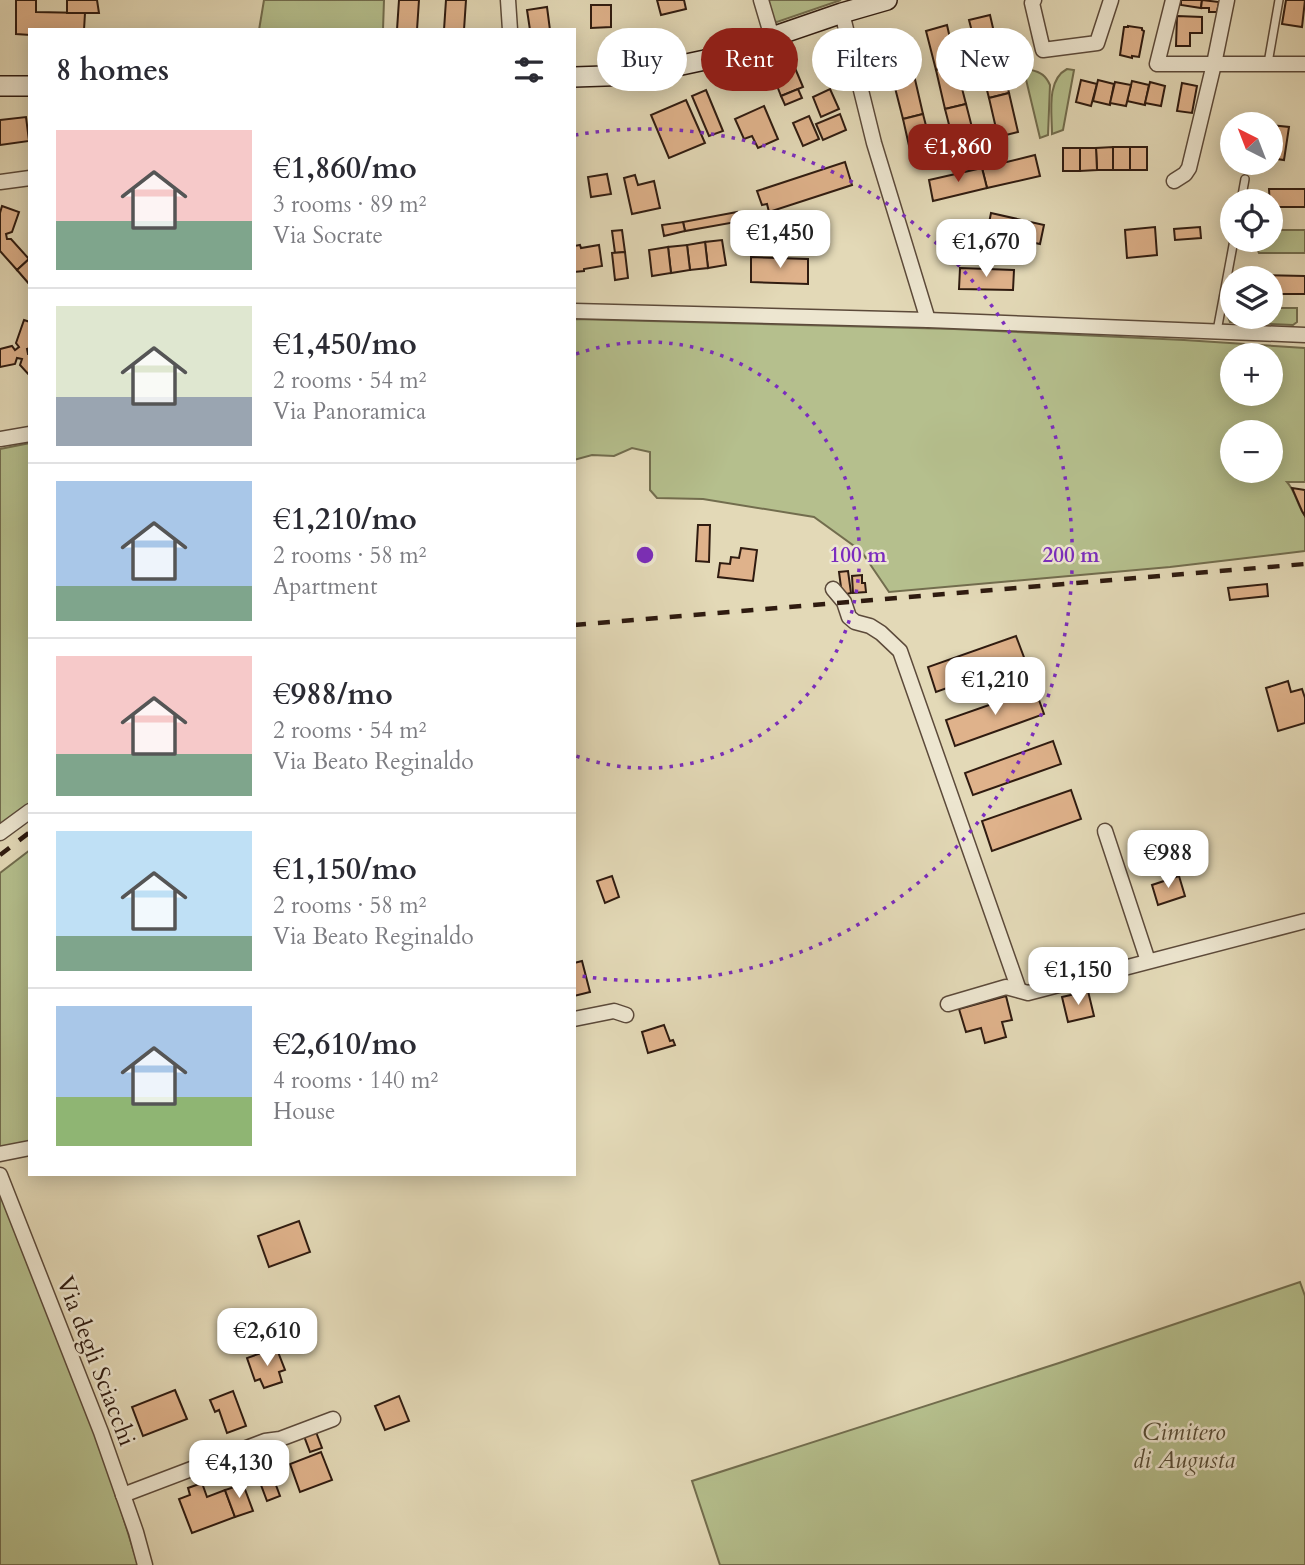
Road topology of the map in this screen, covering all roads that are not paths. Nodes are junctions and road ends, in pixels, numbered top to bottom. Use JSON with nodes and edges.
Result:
{"nodes":[{"id":1,"x":508,"y":0,"type":"edge"},
{"id":2,"x":761,"y":0,"type":"edge"},
{"id":3,"x":887,"y":0,"type":"edge"},
{"id":4,"x":1034,"y":0,"type":"edge"},
{"id":5,"x":1111,"y":0,"type":"edge"},
{"id":6,"x":1172,"y":0,"type":"edge"},
{"id":7,"x":1227,"y":0,"type":"edge"},
{"id":8,"x":1279,"y":0,"type":"edge"},
{"id":9,"x":842,"y":13,"type":"junction"},
{"id":10,"x":510,"y":28,"type":"edge"},
{"id":11,"x":769,"y":28,"type":"edge"},
{"id":12,"x":798,"y":28,"type":"edge"},
{"id":13,"x":701,"y":61,"type":"edge"},
{"id":14,"x":1268,"y":63,"type":"junction"},
{"id":15,"x":1214,"y":64,"type":"junction"},
{"id":16,"x":1305,"y":64,"type":"edge"},
{"id":17,"x":576,"y":77,"type":"edge"},
{"id":18,"x":0,"y":86,"type":"edge"},
{"id":19,"x":28,"y":86,"type":"edge"},
{"id":20,"x":28,"y":178,"type":"edge"},
{"id":21,"x":1245,"y":179,"type":"dead end"},
{"id":22,"x":1174,"y":181,"type":"dead end"},
{"id":23,"x":0,"y":183,"type":"edge"},
{"id":24,"x":1243,"y":189,"type":"edge"},
{"id":25,"x":1232,"y":252,"type":"edge"},
{"id":26,"x":576,"y":311,"type":"edge"},
{"id":27,"x":928,"y":320,"type":"junction"},
{"id":28,"x":1217,"y":331,"type":"junction"},
{"id":29,"x":1305,"y":335,"type":"edge"},
{"id":30,"x":28,"y":433,"type":"edge"},
{"id":31,"x":0,"y":439,"type":"edge"},
{"id":32,"x":833,"y":589,"type":"dead end"},
{"id":33,"x":28,"y":812,"type":"edge"},
{"id":34,"x":1105,"y":831,"type":"dead end"},
{"id":35,"x":0,"y":832,"type":"edge"},
{"id":36,"x":1305,"y":921,"type":"edge"},
{"id":37,"x":1148,"y":961,"type":"junction"},
{"id":38,"x":1019,"y":990,"type":"junction"},
{"id":39,"x":948,"y":1004,"type":"dead end"},
{"id":40,"x":626,"y":1015,"type":"dead end"},
{"id":41,"x":576,"y":1019,"type":"edge"},
{"id":42,"x":28,"y":1147,"type":"edge"},
{"id":43,"x":0,"y":1154,"type":"edge"},
{"id":44,"x":0,"y":1175,"type":"edge"},
{"id":45,"x":333,"y":1419,"type":"dead end"},
{"id":46,"x":123,"y":1495,"type":"junction"},
{"id":47,"x":145,"y":1565,"type":"edge"}],
"edges":[{"from":1,"to":10,"type":"street"},
{"from":2,"to":11,"type":"street"},
{"from":3,"to":9,"type":"main road"},
{"from":4,"to":5,"type":"street"},
{"from":6,"to":15,"type":"street"},
{"from":7,"to":15,"type":"street"},
{"from":8,"to":14,"type":"lane"},
{"from":9,"to":12,"type":"main road"},
{"from":9,"to":27,"type":"street"},
{"from":13,"to":17,"type":"main road"},
{"from":14,"to":15,"type":"street"},
{"from":14,"to":16,"type":"street"},
{"from":15,"to":22,"type":"street"},
{"from":18,"to":19,"type":"main road"},
{"from":20,"to":23,"type":"street"},
{"from":21,"to":24,"type":"lane"},
{"from":25,"to":28,"type":"lane"},
{"from":26,"to":27,"type":"street"},
{"from":27,"to":28,"type":"street"},
{"from":28,"to":29,"type":"street"},
{"from":30,"to":31,"type":"street"},
{"from":32,"to":38,"type":"street"},
{"from":33,"to":35,"type":"street"},
{"from":34,"to":37,"type":"street"},
{"from":36,"to":37,"type":"street"},
{"from":37,"to":38,"type":"street"},
{"from":38,"to":39,"type":"street"},
{"from":40,"to":41,"type":"street"},
{"from":42,"to":43,"type":"street"},
{"from":44,"to":46,"type":"street","name":"Via degli Sciacchi"},
{"from":45,"to":46,"type":"street"},
{"from":46,"to":47,"type":"street","name":"Via degli Sciacchi"}]}
